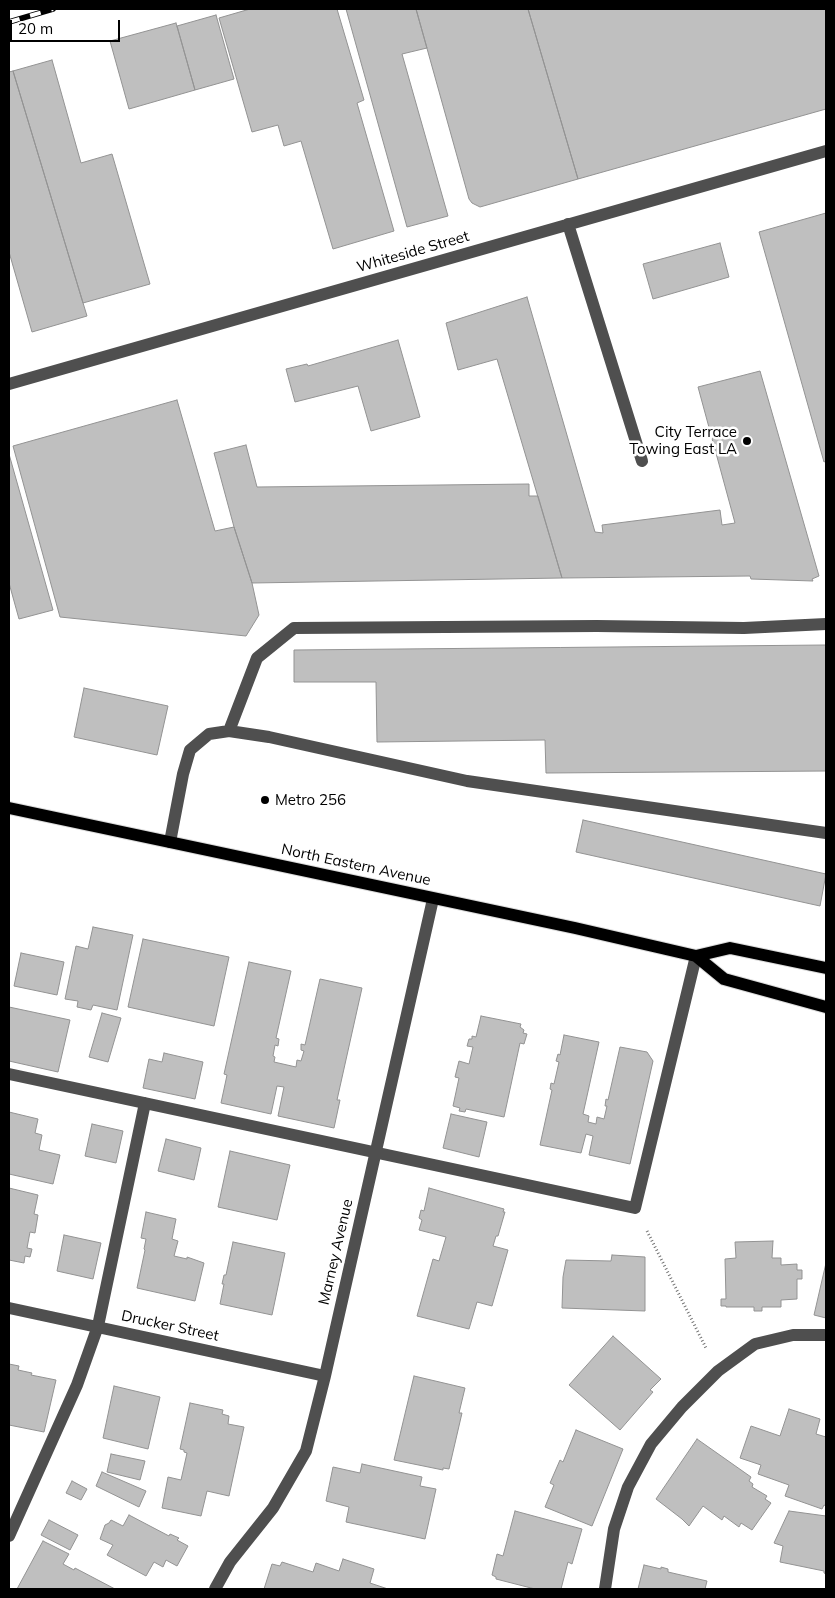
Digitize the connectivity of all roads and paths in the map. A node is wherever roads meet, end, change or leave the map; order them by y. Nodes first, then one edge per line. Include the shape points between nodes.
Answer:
1 (826, 150) edge
2 (568, 224) junction
3 (9, 384) edge
4 (642, 461) dead end
5 (826, 624) edge
6 (229, 731) junction
7 (9, 808) edge
8 (826, 833) edge
9 (170, 842) junction
10 (433, 899) junction
11 (696, 956) junction
12 (826, 968) edge
13 (826, 1007) edge
14 (9, 1074) edge
15 (145, 1103) junction
16 (376, 1154) junction
17 (635, 1208) junction
18 (9, 1308) edge
19 (98, 1326) junction
20 (826, 1335) edge
21 (718, 1370) junction
22 (325, 1376) junction
23 (9, 1536) edge
24 (215, 1589) edge
25 (605, 1589) edge

1 - 2 street, Whiteside Street
2 - 3 street, Whiteside Street
2 - 4 street
5 - 6 street via 744,628 294,628 258,658
6 - 8 street via 467,781
6 - 9 street via 209,734 190,750
7 - 9 main road, North Eastern Avenue
9 - 10 main road, North Eastern Avenue
10 - 11 main road, North Eastern Avenue
10 - 16 street, Marney Avenue
11 - 12 main road, North Eastern Avenue via 730,948
11 - 13 main road, North Eastern Avenue via 724,979
11 - 17 street
14 - 15 street
15 - 16 street
15 - 19 street
16 - 17 street
16 - 22 street, Marney Avenue
17 - 21 path
18 - 19 street, Drucker Street
19 - 22 street, Drucker Street
19 - 23 street via 77,1385
20 - 21 street via 793,1335 755,1344
21 - 25 street via 651,1444 628,1487 614,1528
22 - 24 street, Marney Avenue via 306,1450 273,1508 230,1562

